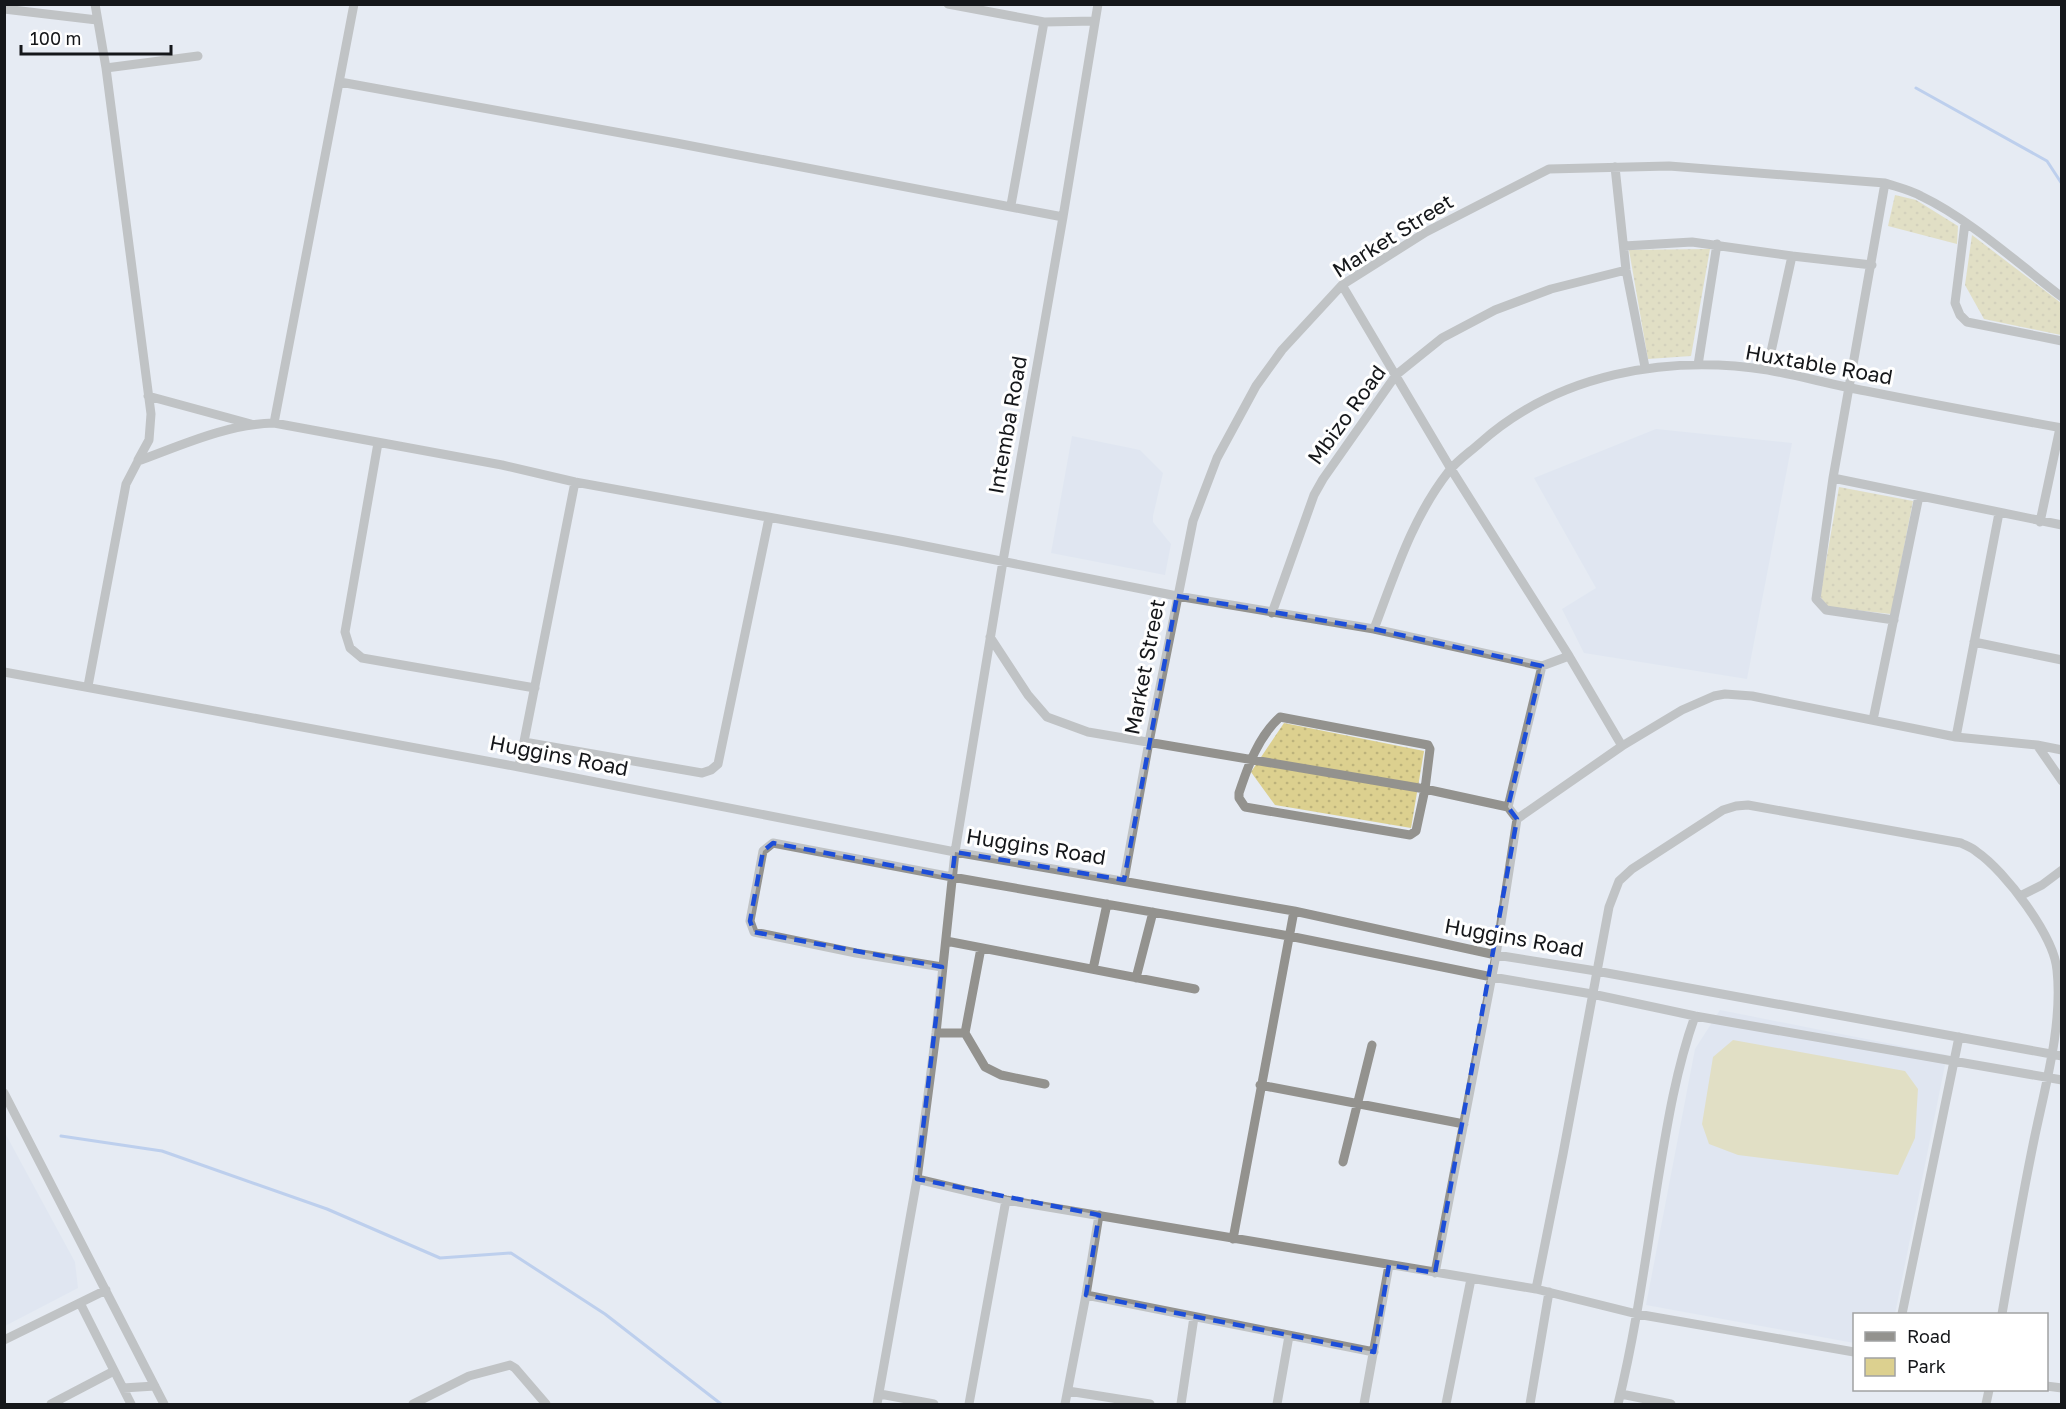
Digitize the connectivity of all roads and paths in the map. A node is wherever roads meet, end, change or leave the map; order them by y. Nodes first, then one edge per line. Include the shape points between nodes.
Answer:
1 (95, 4) edge
2 (354, 4) edge
3 (948, 4) edge
4 (1098, 4) edge
5 (4, 9) edge
6 (97, 20) junction
7 (1095, 21) junction
8 (1044, 22) junction
9 (198, 56) dead end
10 (106, 68) junction
11 (340, 82) junction
12 (1615, 166) junction
13 (1886, 183) junction
14 (1011, 205) junction
15 (1063, 217) junction
16 (1965, 223) junction
17 (1717, 244) junction
18 (1624, 246) junction
19 (1792, 256) junction
20 (1872, 265) junction
21 (1626, 270) junction
22 (1342, 285) junction
23 (2061, 297) edge
24 (2061, 340) edge
25 (1698, 365) junction
26 (1645, 367) junction
27 (1767, 370) junction
28 (1396, 375) junction
29 (1851, 388) junction
30 (148, 396) junction
31 (274, 423) junction
32 (251, 424) junction
33 (2061, 428) edge
34 (378, 443) junction
35 (138, 461) junction
36 (1450, 469) junction
37 (1833, 478) junction
38 (575, 482) junction
39 (1919, 496) junction
40 (1999, 513) junction
41 (769, 518) junction
42 (2040, 522) junction
43 (2061, 525) edge
44 (1002, 561) junction
45 (1177, 596) junction
46 (1272, 613) junction
47 (1894, 620) junction
48 (1374, 629) junction
49 (990, 637) junction
50 (1974, 642) junction
51 (1569, 656) junction
52 (2061, 658) edge
53 (1542, 666) junction
54 (4, 672) edge
55 (88, 686) junction
56 (535, 688) junction
57 (1873, 720) junction
58 (1956, 737) junction
59 (524, 742) junction
60 (1149, 742) junction
61 (2037, 745) junction
62 (1622, 746) junction
63 (2061, 750) edge
64 (1250, 760) junction
65 (519, 767) junction
66 (2061, 781) edge
67 (1425, 789) junction
68 (1508, 807) junction
69 (1518, 819) junction
70 (955, 852) junction
71 (2061, 870) edge
72 (951, 877) junction
73 (1124, 880) junction
74 (2020, 896) junction
75 (1107, 904) junction
76 (1294, 911) junction
77 (1153, 912) junction
78 (1289, 936) junction
79 (946, 941) junction
80 (981, 948) junction
81 (1496, 955) junction
82 (942, 967) junction
83 (1093, 969) junction
84 (1596, 971) junction
85 (1492, 977) junction
86 (1136, 978) junction
87 (1195, 989) dead end
88 (1592, 994) junction
89 (1695, 1016) junction
90 (936, 1033) junction
91 (965, 1033) junction
92 (1959, 1037) junction
93 (1372, 1045) dead end
94 (2057, 1055) edge
95 (1954, 1063) junction
96 (2048, 1078) junction
97 (2061, 1080) edge
98 (1045, 1084) dead end
99 (1260, 1085) junction
100 (4, 1093) edge
101 (1358, 1104) junction
102 (1464, 1124) junction
103 (1343, 1162) dead end
104 (917, 1179) junction
105 (1006, 1200) junction
106 (1100, 1215) junction
107 (1233, 1239) junction
108 (1389, 1265) junction
109 (1435, 1273) junction
110 (1471, 1279) junction
111 (1536, 1289) junction
112 (106, 1290) junction
113 (1549, 1292) junction
114 (1086, 1295) junction
115 (80, 1303) junction
116 (1902, 1313) edge
117 (2002, 1313) edge
118 (1637, 1314) junction
119 (1194, 1317) junction
120 (1289, 1336) junction
121 (4, 1340) edge
122 (1374, 1352) junction
123 (1853, 1352) edge
124 (114, 1371) junction
125 (155, 1386) junction
126 (123, 1388) junction
127 (1068, 1391) junction
128 (880, 1394) junction
129 (1621, 1394) junction
130 (51, 1404) edge
131 (131, 1404) edge
132 (164, 1404) edge
133 (413, 1404) edge
134 (546, 1404) edge
135 (877, 1404) edge
136 (934, 1404) edge
137 (969, 1404) edge
138 (1065, 1404) edge
139 (1150, 1404) edge
140 (1182, 1404) edge
141 (1277, 1404) edge
142 (1364, 1404) edge
143 (1446, 1404) edge
144 (1530, 1404) edge
145 (1618, 1404) edge
146 (1671, 1404) edge

1 - 6 street
2 - 11 street
3 - 8 street
4 - 7 street, Intemba Road
5 - 6 street
6 - 10 street
7 - 8 street
7 - 15 street, Intemba Road
8 - 14 street
9 - 10 street
10 - 30 street
11 - 14 street
11 - 31 street
12 - 13 street, Market Street via 1700,167
12 - 18 street
12 - 22 street, Market Street via 1549,169 1426,232
13 - 16 street, Market Street via 1919,195
13 - 20 street
14 - 15 street
15 - 44 street, Intemba Road
16 - 23 street, Market Street
16 - 24 street via 1955,303 1960,315 1967,322
17 - 18 street
17 - 19 street
17 - 25 street
18 - 21 street
19 - 20 street
19 - 27 street
20 - 29 street
21 - 26 street
21 - 28 street, Mbizo Road via 1551,289 1495,310 1442,338
22 - 28 street
22 - 45 street, Market Street via 1282,350 1237,419 1193,521
25 - 26 street, Huxtable Road
25 - 27 street, Huxtable Road
26 - 36 street, Huxtable Road via 1581,383 1526,408
27 - 29 street, Huxtable Road
28 - 36 street
28 - 46 street, Mbizo Road via 1314,495
29 - 33 street, Huxtable Road
29 - 37 street
30 - 32 street
30 - 35 street via 149,440
31 - 32 street
31 - 34 street
32 - 35 street
33 - 42 street
34 - 38 street
34 - 56 street via 345,632 350,648 362,658
35 - 55 street via 126,484
36 - 48 street, Huxtable Road via 1407,540
36 - 51 street
37 - 39 street
37 - 47 street via 1816,599 1826,610
38 - 41 street
38 - 56 street
39 - 40 street
39 - 47 street
40 - 42 street
40 - 50 street
41 - 44 street
41 - 59 street via 718,764 702,773
42 - 43 street
44 - 45 street
44 - 49 street, Intemba Road
45 - 46 street
45 - 60 street, Market Street
46 - 48 street
47 - 57 street
48 - 53 street
49 - 60 street via 1047,717 1088,732
49 - 70 street, Intemba Road
50 - 52 street
50 - 58 street
51 - 53 street
51 - 62 street
53 - 68 street
54 - 55 street, Huggins Road
55 - 65 street, Huggins Road
56 - 59 street
57 - 58 street
57 - 62 street via 1725,694 1682,710
58 - 61 street
59 - 65 street
60 - 64 street
60 - 73 street, Market Street
61 - 63 street
61 - 66 street
62 - 69 street
64 - 67 street
64 - 67 street via 1271,726 1280,717 1286,717 1428,745
64 - 67 street via 1239,793 1245,807 1399,834 1416,831
65 - 70 street, Huggins Road
67 - 68 street
68 - 69 street
69 - 81 street
70 - 72 street, Intemba Road
70 - 73 street, Huggins Road
71 - 74 street
72 - 75 street
72 - 79 street, Intemba Road
72 - 82 street via 770,844 763,851 750,921 754,932
73 - 76 street, Huggins Road
74 - 84 street via 1992,864 1961,843 1736,806 1723,810 1618,881
74 - 94 street via 2055,958
75 - 77 street
75 - 83 street
76 - 78 street
76 - 81 street, Huggins Road
77 - 78 street
77 - 86 street
78 - 85 street
78 - 99 street
79 - 80 street
79 - 82 street, Intemba Road
80 - 83 street
80 - 91 street
81 - 84 street, Huggins Road
81 - 85 street
82 - 90 street, Intemba Road
83 - 86 street
84 - 88 street
84 - 92 street, Huggins Road
85 - 88 street
85 - 102 street
86 - 87 street
88 - 89 street
88 - 111 street
89 - 95 street
89 - 118 street via 1670,1105
90 - 91 street
90 - 104 street, Intemba Road
91 - 98 street via 985,1067 1001,1075
92 - 94 street, Huggins Road
92 - 95 street
93 - 101 street
94 - 96 street
95 - 96 street
95 - 116 street
96 - 97 street
96 - 117 street
99 - 101 street
99 - 107 street
100 - 112 street
101 - 102 street
101 - 103 street
102 - 109 street
104 - 105 street
104 - 128 street, Intemba Road
105 - 106 street
105 - 137 street
106 - 107 street
106 - 114 street
107 - 108 street
108 - 109 street
108 - 122 street
109 - 110 street
110 - 111 street
110 - 143 street
111 - 113 street
112 - 115 street
112 - 125 street
113 - 118 street
113 - 144 street
114 - 119 street
114 - 127 street
115 - 121 street
115 - 124 street
118 - 123 street
118 - 129 street
119 - 120 street
119 - 140 street
120 - 122 street
120 - 141 street
122 - 142 street
124 - 126 street
124 - 130 street
125 - 126 street
125 - 132 street
126 - 131 street
127 - 138 street
127 - 139 street
128 - 135 street, Intemba Road
128 - 136 street
129 - 145 street
129 - 146 street
133 - 134 street via 469,1376 510,1365

